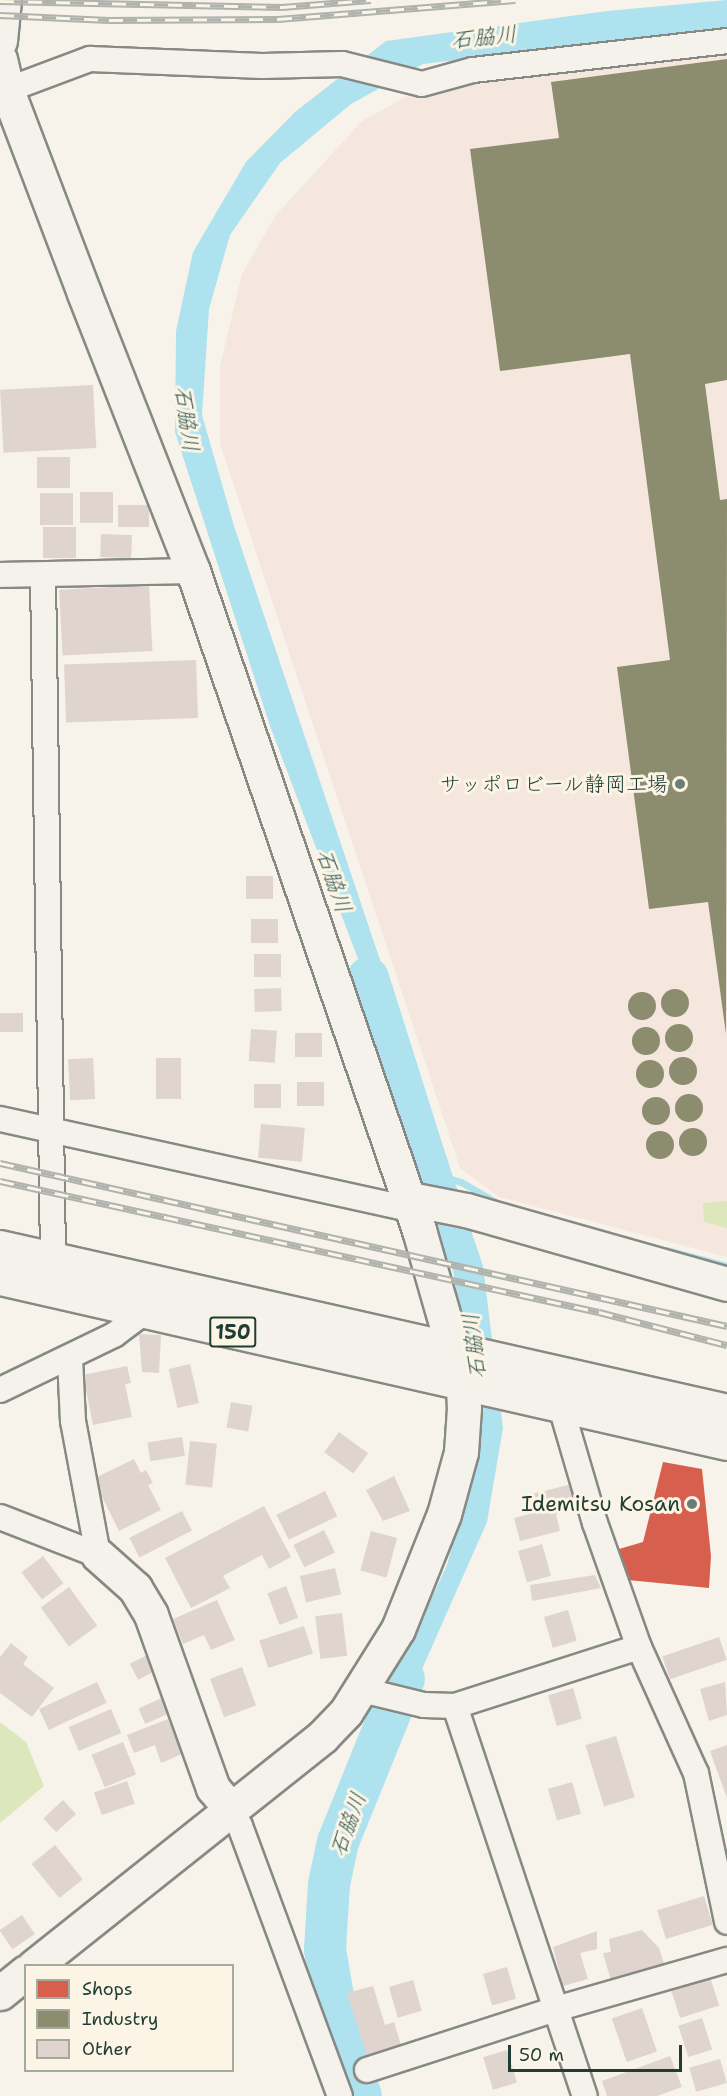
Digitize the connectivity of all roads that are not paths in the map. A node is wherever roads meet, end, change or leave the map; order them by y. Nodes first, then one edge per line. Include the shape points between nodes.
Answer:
1 (4, 0) edge
2 (0, 41) edge
3 (727, 41) edge
4 (4, 75) edge
5 (193, 571) junction
6 (0, 575) edge
7 (43, 575) junction
8 (0, 1119) edge
9 (52, 1131) junction
10 (408, 1204) junction
11 (0, 1247) edge
12 (53, 1259) junction
13 (0, 1278) edge
14 (727, 1284) edge
15 (144, 1312) junction
16 (457, 1348) junction
17 (70, 1358) junction
18 (465, 1384) junction
19 (0, 1390) edge
20 (561, 1407) junction
21 (727, 1411) edge
22 (727, 1443) edge
23 (0, 1517) edge
24 (98, 1555) junction
25 (639, 1647) junction
26 (363, 1689) junction
27 (455, 1706) junction
28 (229, 1808) junction
29 (727, 1922) edge
30 (727, 1960) edge
31 (35, 1964) edge
32 (24, 1974) edge
33 (0, 1993) edge
34 (556, 2009) junction
35 (368, 2070) dead end
36 (340, 2096) edge
37 (585, 2096) edge

1 - 2 main road
3 - 4 street via 473,70 422,84 342,64 262,66 90,59
4 - 5 main road
5 - 7 street
5 - 10 main road
6 - 7 street
7 - 9 street
8 - 9 street
9 - 10 street
9 - 12 street
10 - 14 main road via 466,1210
10 - 16 main road
11 - 12 main road, 150
12 - 16 main road, 150
13 - 15 main road, 150
15 - 17 street via 114,1335
15 - 18 main road, 150
16 - 18 main road
16 - 21 main road, 150
17 - 19 street
17 - 24 street via 73,1421
18 - 20 main road, 150
18 - 26 main road via 461,1452 444,1514 398,1629
20 - 22 main road, 150
20 - 25 street via 595,1523
23 - 24 street
24 - 28 main road via 135,1588 151,1615 213,1788
25 - 27 street
25 - 29 street via 696,1773
26 - 27 street via 424,1705
26 - 28 main road via 322,1737
27 - 34 street
28 - 31 main road
28 - 36 street via 240,1826
30 - 34 street
32 - 33 main road
34 - 35 street
34 - 37 street

